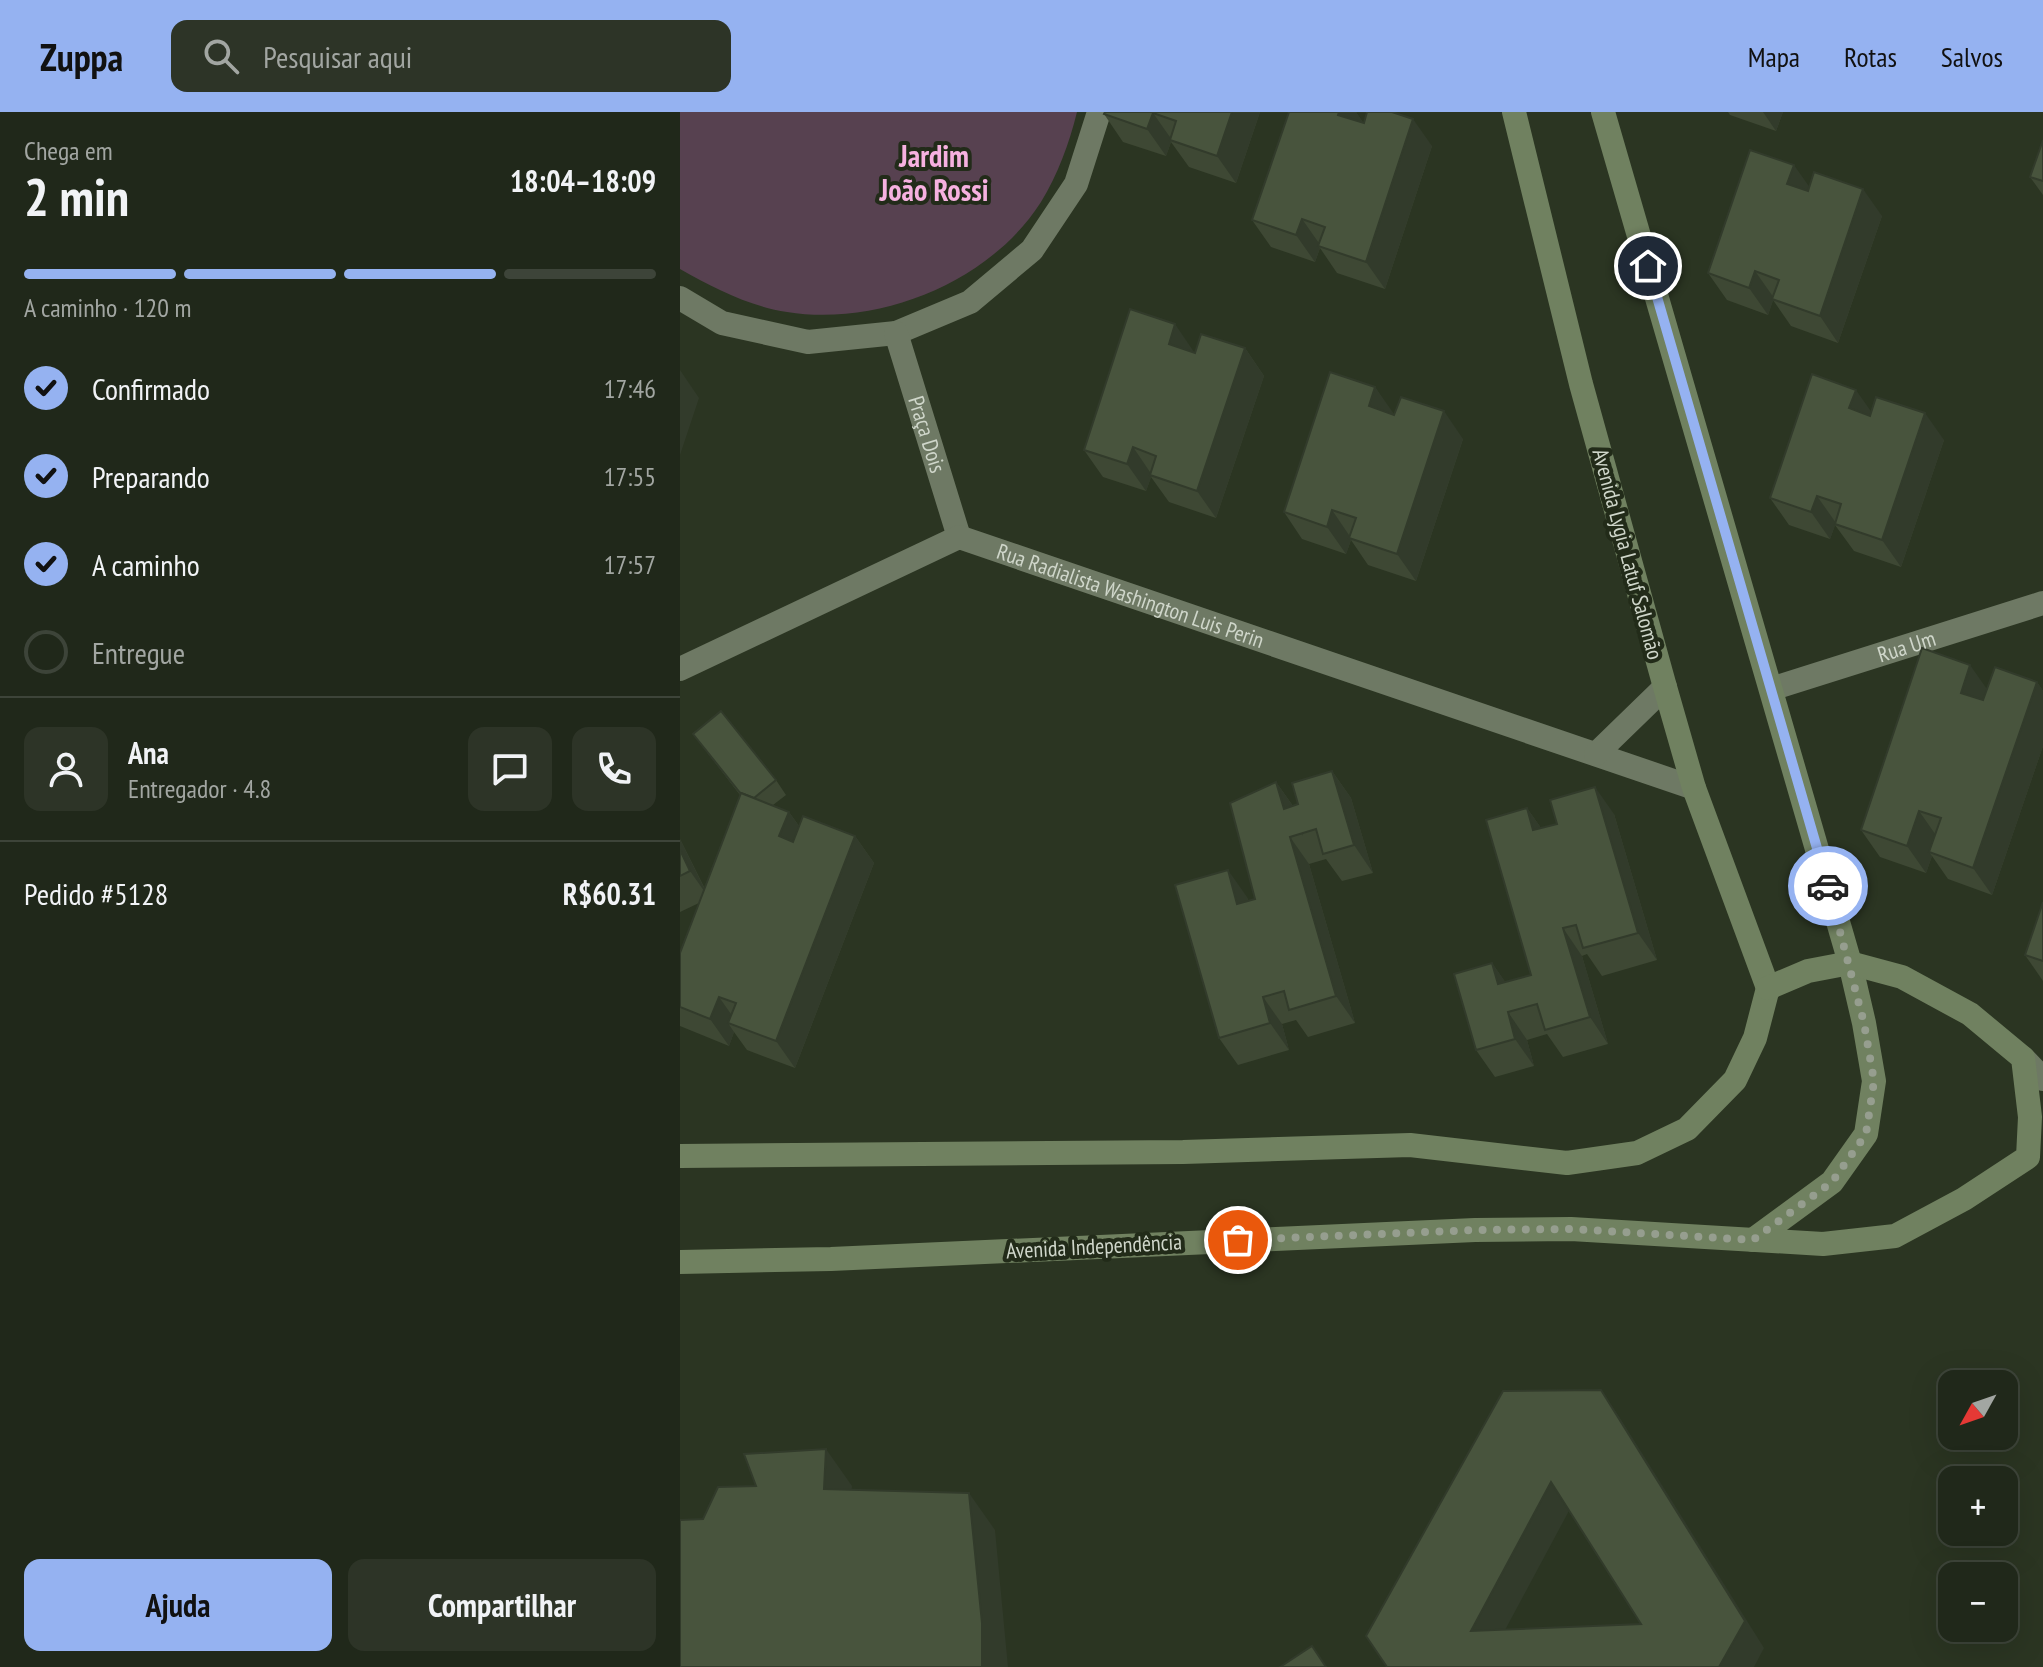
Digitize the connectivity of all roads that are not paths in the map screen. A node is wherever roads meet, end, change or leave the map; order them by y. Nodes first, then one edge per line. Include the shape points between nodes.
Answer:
1 (1099, 112) edge
2 (1514, 112) edge
3 (1603, 112) edge
4 (680, 298) edge
5 (896, 333) junction
6 (959, 537) junction
7 (2043, 603) edge
8 (680, 669) edge
9 (1665, 687) junction
10 (1771, 689) junction
11 (1596, 754) junction
12 (1694, 788) junction
13 (1850, 963) junction
14 (1768, 988) junction
15 (2023, 1058) junction
16 (2043, 1079) edge
17 (680, 1156) edge
18 (2035, 1158) edge
19 (1753, 1240) junction
20 (680, 1262) edge

1 - 5 street via 1076,184 1032,250 970,302
2 - 9 main road, Avenida Lygia Latuf Salomão via 1581,384
3 - 10 main road
4 - 5 street via 722,323 808,342
5 - 6 street, Praça Dois
6 - 8 street
6 - 11 street, Rua Radialista Washington Luis Perin
7 - 10 street, Rua Um
9 - 11 street
9 - 12 main road, Avenida Lygia Latuf Salomão
10 - 13 main road
11 - 12 street, Rua Radialista Washington Luis Perin
12 - 14 main road, Avenida Lygia Latuf Salomão
13 - 14 main road via 1808,971
13 - 15 main road via 1902,977 1956,1006
13 - 19 main road via 1874,1081 1866,1134 1832,1182
14 - 17 main road via 1755,1038 1735,1080 1687,1129 1637,1153 1567,1163 1410,1145
15 - 16 street
15 - 18 main road
18 - 19 main road, Avenida Independência via 1895,1236 1823,1244
19 - 20 main road, Avenida Independência via 1571,1229 1475,1230

